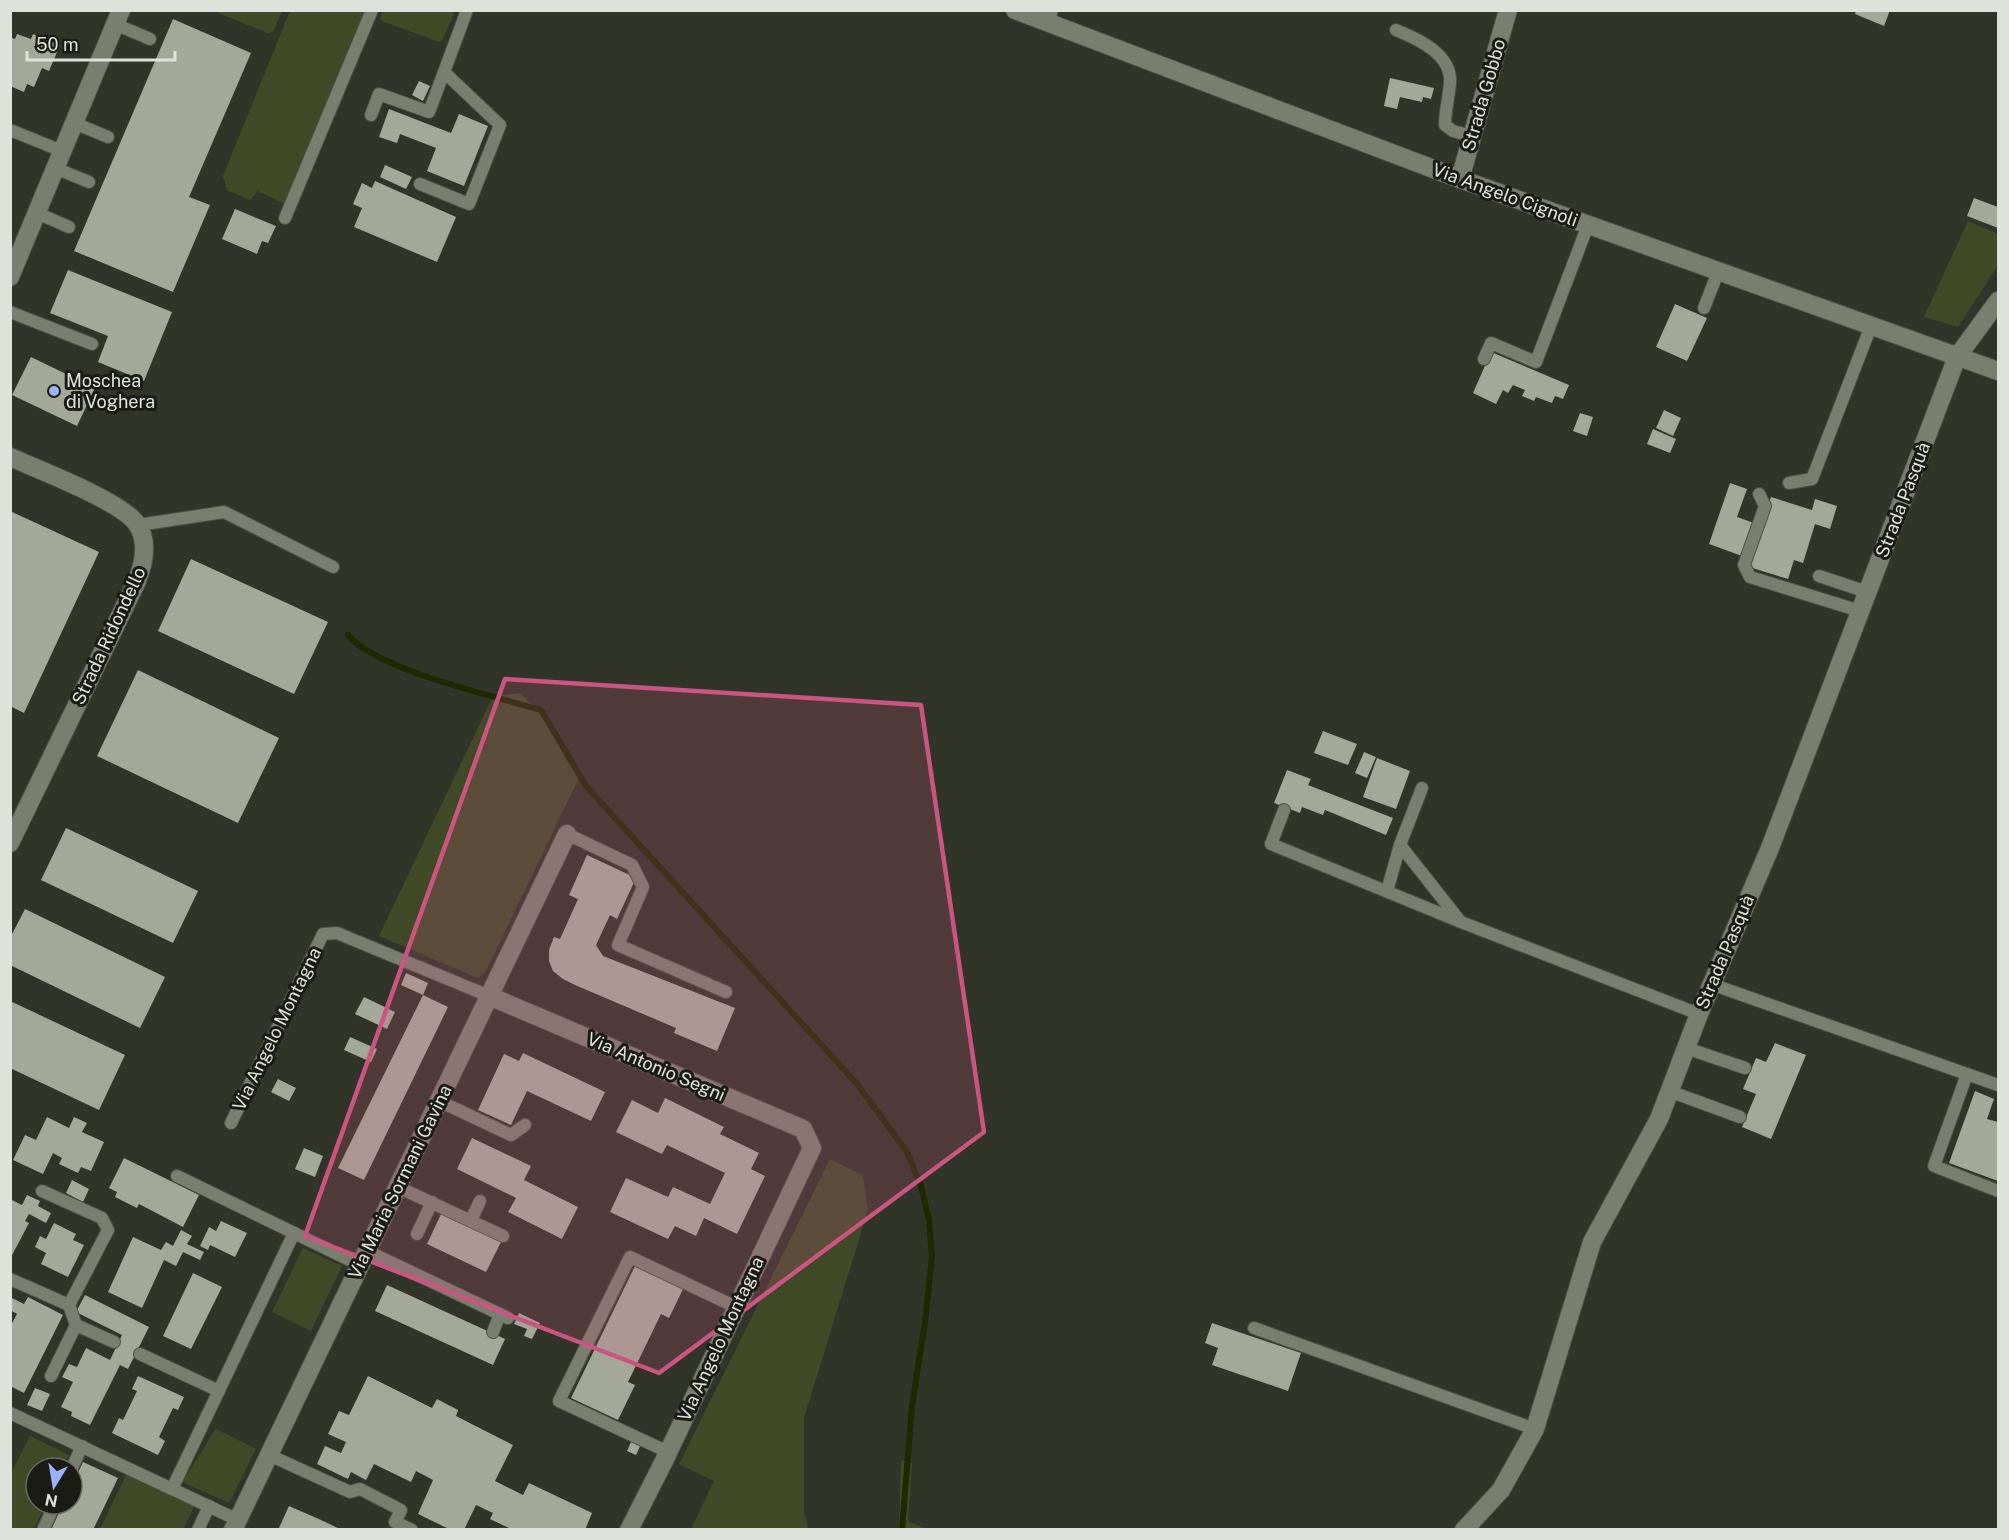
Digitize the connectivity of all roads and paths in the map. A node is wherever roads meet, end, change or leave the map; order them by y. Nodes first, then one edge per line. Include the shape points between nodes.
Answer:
1 (372, 10) edge
2 (467, 10) edge
3 (1015, 10) edge
4 (1508, 10) edge
5 (1050, 16) edge
6 (118, 17) edge
7 (1396, 30) dead end
8 (150, 39) dead end
9 (444, 72) junction
10 (371, 115) dead end
11 (74, 123) junction
12 (10, 130) edge
13 (1472, 136) junction
14 (108, 137) dead end
15 (62, 151) junction
16 (55, 168) junction
17 (1460, 179) junction
18 (89, 182) dead end
19 (420, 184) dead end
20 (37, 213) junction
21 (285, 218) dead end
22 (1588, 225) junction
23 (69, 227) dead end
24 (1718, 272) junction
25 (10, 277) edge
26 (1998, 301) edge
27 (1704, 308) dead end
28 (10, 312) edge
29 (1871, 326) junction
30 (92, 344) dead end
31 (1957, 357) junction
32 (1484, 359) dead end
33 (1998, 371) edge
34 (10, 457) edge
35 (1789, 483) dead end
36 (1759, 494) dead end
37 (138, 525) junction
38 (333, 567) dead end
39 (1819, 576) dead end
40 (1867, 592) junction
41 (1860, 611) junction
42 (1422, 788) dead end
43 (1284, 810) dead end
44 (567, 834) joint
45 (10, 843) edge
46 (1400, 844) junction
47 (1387, 891) junction
48 (1461, 922) junction
49 (1711, 984) junction
50 (726, 993) dead end
51 (489, 996) junction
52 (1699, 1014) junction
53 (1686, 1048) junction
54 (1744, 1068) dead end
55 (1967, 1074) junction
56 (1998, 1085) edge
57 (1669, 1091) junction
58 (439, 1101) junction
59 (1740, 1117) dead end
60 (231, 1123) dead end
61 (525, 1125) dead end
62 (812, 1148) joint
63 (177, 1176) dead end
64 (398, 1187) junction
65 (42, 1191) dead end
66 (1998, 1191) edge
67 (480, 1201) dead end
68 (432, 1203) junction
69 (471, 1221) junction
70 (294, 1233) junction
71 (417, 1234) dead end
72 (503, 1236) dead end
73 (363, 1258) junction
74 (10, 1279) edge
75 (69, 1305) junction
76 (736, 1307) junction
77 (76, 1325) junction
78 (1254, 1328) dead end
79 (493, 1332) dead end
80 (114, 1342) dead end
81 (140, 1354) dead end
82 (51, 1376) dead end
83 (219, 1391) junction
84 (10, 1413) edge
85 (1535, 1429) junction
86 (82, 1446) junction
87 (668, 1452) junction
88 (269, 1455) junction
89 (77, 1456) edge
90 (172, 1489) junction
91 (209, 1506) junction
92 (49, 1516) edge
93 (236, 1525) edge
94 (43, 1530) edge
95 (198, 1530) edge
96 (412, 1530) edge
97 (629, 1530) edge
98 (1464, 1530) edge

1 - 21 lane
2 - 9 lane
3 - 5 street, Via Angelo Cignoli
4 - 13 street, Strada Gobbo
5 - 17 street, Via Angelo Cignoli
6 - 8 lane
6 - 11 street
7 - 13 lane via 1418,39 1442,60 1450,82 1445,125
9 - 10 lane via 429,112 379,94
9 - 19 lane via 500,125 470,204
11 - 14 lane
11 - 15 street
12 - 15 lane
13 - 17 street, Strada Gobbo
15 - 16 street
16 - 18 lane
16 - 20 street
17 - 22 street, Via Angelo Cignoli
20 - 23 lane
20 - 25 street
22 - 24 street, Via Angelo Cignoli
22 - 32 lane via 1536,362 1491,343
24 - 27 lane
24 - 29 street, Via Angelo Cignoli
26 - 31 street, Strada Pasquà
28 - 30 lane
29 - 31 street, Via Angelo Cignoli
29 - 35 lane via 1812,479
31 - 33 street, Via Angelo Cignoli
31 - 40 street, Strada Pasquà
34 - 37 street via 117,506
36 - 41 lane via 1765,506 1744,565 1750,577
37 - 38 lane via 224,512
37 - 45 street, Strada Ridondello via 145,549 137,581
39 - 40 lane
40 - 41 street, Strada Pasquà
41 - 49 street, Strada Pasquà via 1770,848
42 - 46 lane
43 - 47 lane via 1270,844
44 - 50 lane via 632,865 643,887 618,945
44 - 51 street, Via Maria Sormani Gavina
46 - 47 lane
46 - 48 lane
47 - 48 lane
48 - 52 lane
49 - 52 street, Strada Pasquà
49 - 55 lane
51 - 58 street, Via Maria Sormani Gavina
51 - 60 lane, Via Angelo Montagna via 337,933 323,934
51 - 62 street, Via Antonio Segni via 803,1130
52 - 53 street, Strada Pasquà
53 - 54 lane
53 - 57 street, Strada Pasquà
55 - 56 lane
55 - 66 lane via 1934,1166
57 - 59 lane
57 - 85 street, Strada Pasquà via 1659,1119 1592,1242
58 - 61 lane via 511,1135
58 - 64 street, Via Maria Sormani Gavina
62 - 76 street, Via Angelo Montagna
63 - 70 lane
64 - 68 lane
64 - 73 street, Via Maria Sormani Gavina
65 - 75 lane via 102,1218 108,1230
67 - 69 lane
68 - 69 lane
68 - 71 lane
69 - 72 lane
70 - 73 lane
70 - 83 lane
73 - 79 lane via 504,1316
73 - 88 street, Via Maria Sormani Gavina
74 - 75 lane
75 - 77 lane
76 - 87 street, Via Angelo Montagna
76 - 87 lane via 630,1257 560,1401
77 - 80 lane
77 - 82 lane
78 - 85 lane
81 - 83 lane
83 - 90 lane
84 - 86 lane
85 - 98 street, Strada Pasquà via 1501,1490
86 - 89 lane
86 - 90 lane
87 - 97 street, Via Angelo Montagna
88 - 93 street, Via Maria Sormani Gavina
88 - 96 lane via 351,1492 360,1489 401,1510 395,1522
90 - 91 lane
91 - 93 lane
91 - 95 lane
92 - 94 lane

